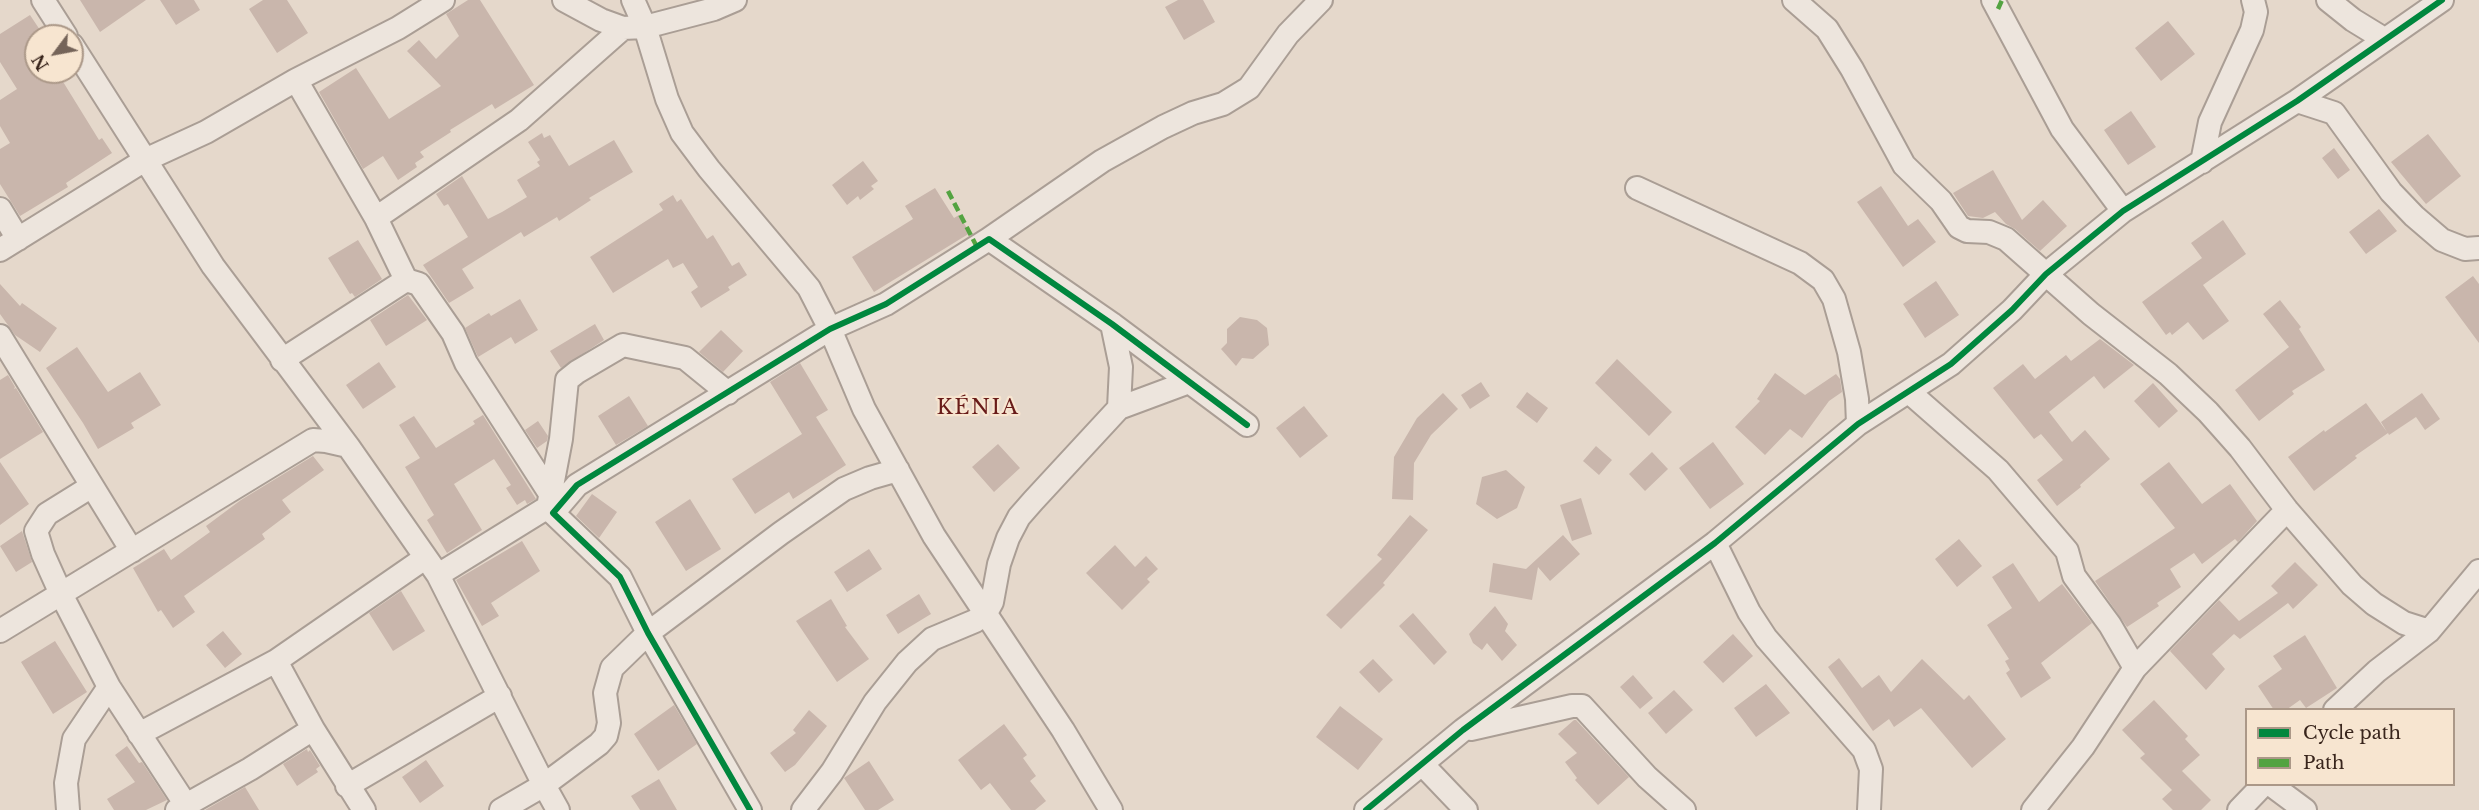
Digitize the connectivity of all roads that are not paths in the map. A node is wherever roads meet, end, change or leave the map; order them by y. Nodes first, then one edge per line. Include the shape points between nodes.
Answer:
1 (43, 0) edge
2 (443, 0) edge
3 (564, 0) edge
4 (633, 0) edge
5 (735, 0) edge
6 (1320, 0) edge
7 (1794, 0) edge
8 (1993, 0) edge
9 (2253, 0) edge
10 (2328, 0) edge
11 (2442, 0) edge
12 (58, 24) edge
13 (634, 27) junction
14 (2384, 39) junction
15 (84, 64) edge
16 (2344, 69) junction
17 (296, 80) junction
18 (2297, 101) junction
19 (2334, 113) junction
20 (145, 160) junction
21 (2202, 162) junction
22 (1637, 188) dead end
23 (0, 209) edge
24 (2123, 211) junction
25 (376, 218) junction
26 (989, 239) junction
27 (9, 244) edge
28 (2479, 248) edge
29 (2046, 274) junction
30 (406, 280) junction
31 (1112, 324) junction
32 (830, 328) junction
33 (0, 336) edge
34 (282, 360) junction
35 (1189, 382) junction
36 (1909, 392) junction
37 (728, 393) junction
38 (1119, 408) junction
39 (1858, 424) junction
40 (1247, 425) dead end
41 (348, 446) junction
42 (898, 470) junction
43 (92, 486) junction
44 (549, 492) junction
45 (2287, 510) junction
46 (1715, 543) junction
47 (132, 551) junction
48 (431, 567) junction
49 (2479, 571) edge
50 (61, 594) junction
51 (986, 613) junction
52 (0, 631) edge
53 (2429, 631) junction
54 (648, 633) junction
55 (276, 661) junction
56 (2135, 668) junction
57 (109, 687) junction
58 (500, 696) junction
59 (2337, 708) edge
60 (313, 729) junction
61 (1463, 730) junction
62 (139, 734) junction
63 (1422, 764) junction
64 (544, 785) junction
65 (347, 786) junction
66 (2262, 786) edge
67 (2273, 786) edge
68 (182, 808) edge
69 (68, 810) edge
70 (364, 810) edge
71 (501, 810) edge
72 (558, 810) edge
73 (750, 810) edge
74 (803, 810) edge
75 (1111, 810) edge
76 (1366, 810) edge
77 (1466, 810) edge
78 (1684, 810) edge
79 (1869, 810) edge
80 (2034, 810) edge
81 (2239, 810) edge
82 (2305, 810) edge

1 - 12 street
2 - 17 street via 398,28
3 - 13 street via 601,20
4 - 13 street
5 - 13 street via 714,9
6 - 26 street via 1288,34 1249,88 1102,160
7 - 29 street via 1827,29 1904,165 1941,201 1959,227 2006,239
8 - 24 street via 2062,129
9 - 21 street via 2256,12 2252,30 2210,122
10 - 14 street
11 - 14 street
13 - 25 street via 519,120
13 - 32 street via 682,133 809,288
14 - 16 street
15 - 20 street
16 - 18 street
16 - 19 street
17 - 20 street via 206,132
17 - 25 street
18 - 19 street
18 - 21 street
19 - 28 street via 2391,192 2414,216 2442,240 2465,249
20 - 27 street
20 - 34 street via 213,266
21 - 24 street
22 - 39 street via 1800,262 1822,280 1834,298 1849,352
23 - 27 street
24 - 29 street
25 - 30 street
26 - 31 street
26 - 32 street via 886,304
29 - 36 street via 1951,364
29 - 45 street via 2208,412
30 - 34 street
30 - 44 street via 419,284 453,333 465,363
31 - 35 street
31 - 38 street via 1121,367
32 - 37 street
32 - 42 street via 864,409
33 - 43 street
34 - 41 street
35 - 38 street
35 - 40 street
36 - 39 street
36 - 56 street via 1998,470 2067,550 2074,576
37 - 44 street via 686,358 623,345 567,380 561,439
37 - 54 street via 577,485 553,513 620,576
38 - 51 street via 1019,517 999,564
39 - 46 street
41 - 47 street via 313,440
41 - 48 street
42 - 51 street via 934,536
42 - 54 street via 844,489
43 - 47 street
43 - 50 street via 47,514 36,531
44 - 48 street via 548,507
45 - 53 street via 2374,604 2404,623
45 - 56 street
46 - 61 street
46 - 79 street via 1766,638 1864,750 1870,769
47 - 50 street
48 - 55 street
48 - 58 street
49 - 53 street
50 - 52 street
50 - 57 street
51 - 74 street via 932,639 907,662 875,702 832,772
51 - 75 street
53 - 59 street
54 - 64 street via 612,668 605,693 609,723 606,736
54 - 73 street
55 - 60 street
55 - 62 street
56 - 80 street via 2083,747
57 - 62 street
57 - 69 street via 74,739 66,783
58 - 64 street
58 - 65 street
60 - 65 street
60 - 68 street
61 - 63 street
61 - 78 street via 1582,706 1647,777
62 - 68 street
63 - 76 street
63 - 77 street
64 - 71 street
64 - 72 street
65 - 70 street
66 - 81 street
67 - 82 street

